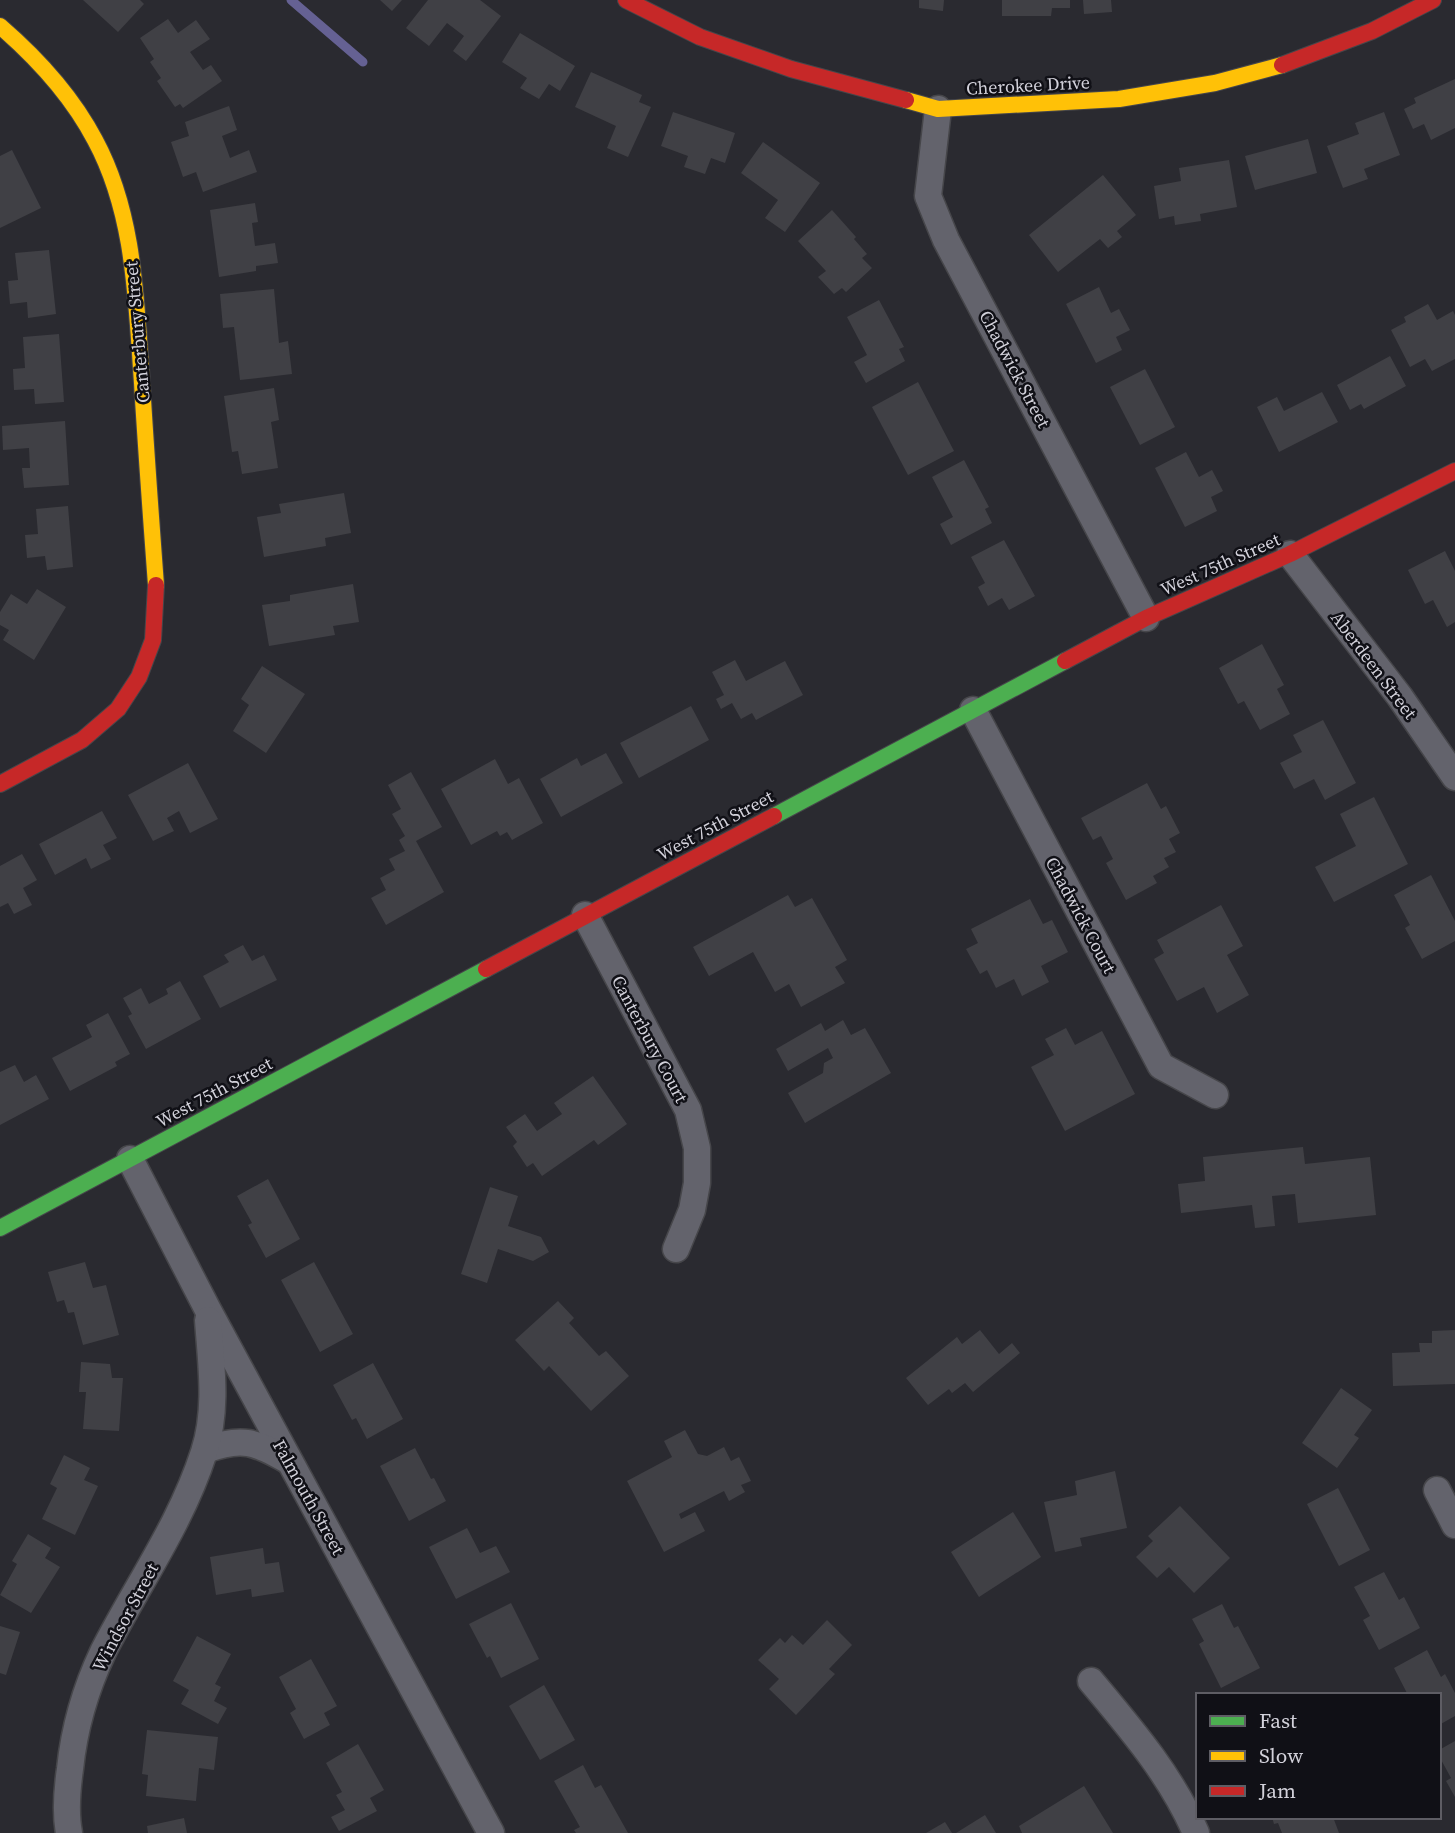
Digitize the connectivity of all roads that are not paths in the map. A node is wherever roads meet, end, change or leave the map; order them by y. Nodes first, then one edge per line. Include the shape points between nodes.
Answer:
1 (626, 0) edge
2 (1433, 0) edge
3 (0, 26) edge
4 (938, 109) junction
5 (1455, 471) edge
6 (1290, 554) junction
7 (1146, 618) junction
8 (972, 710) junction
9 (1455, 777) edge
10 (0, 784) edge
11 (586, 915) junction
12 (1215, 1095) dead end
13 (130, 1159) junction
14 (0, 1228) edge
15 (676, 1249) dead end
16 (208, 1310) junction
17 (205, 1450) junction
18 (289, 1461) junction
19 (1437, 1490) dead end
20 (1455, 1525) edge
21 (1091, 1681) dead end
22 (69, 1833) edge
23 (491, 1833) edge
24 (1196, 1833) edge

1 - 4 street, Cherokee Drive via 700,37 791,69
2 - 4 street, Cherokee Drive via 1372,31 1283,65 1215,83 1119,99
3 - 10 street, Canterbury Street via 66,95 95,139 120,203 134,272 156,586 153,640 139,677 118,709 82,740
4 - 7 street, Chadwick Street via 928,196 946,240
5 - 6 street, West 75th Street
6 - 7 street, West 75th Street
6 - 9 street, Aberdeen Street
7 - 8 street, West 75th Street
8 - 11 street, West 75th Street
8 - 12 street, Chadwick Court via 1161,1066
11 - 13 street, West 75th Street
11 - 15 street, Canterbury Court via 688,1110 697,1148 697,1183
13 - 14 street, West 75th Street
13 - 16 street, Falmouth Street
16 - 17 street, Windsor Street via 214,1392
16 - 18 street, Falmouth Street
17 - 18 street via 226,1442 248,1442
17 - 22 street, Windsor Street via 178,1519 103,1653 85,1698 71,1754
18 - 23 street, Falmouth Street
19 - 20 street
21 - 24 street via 1164,1771

